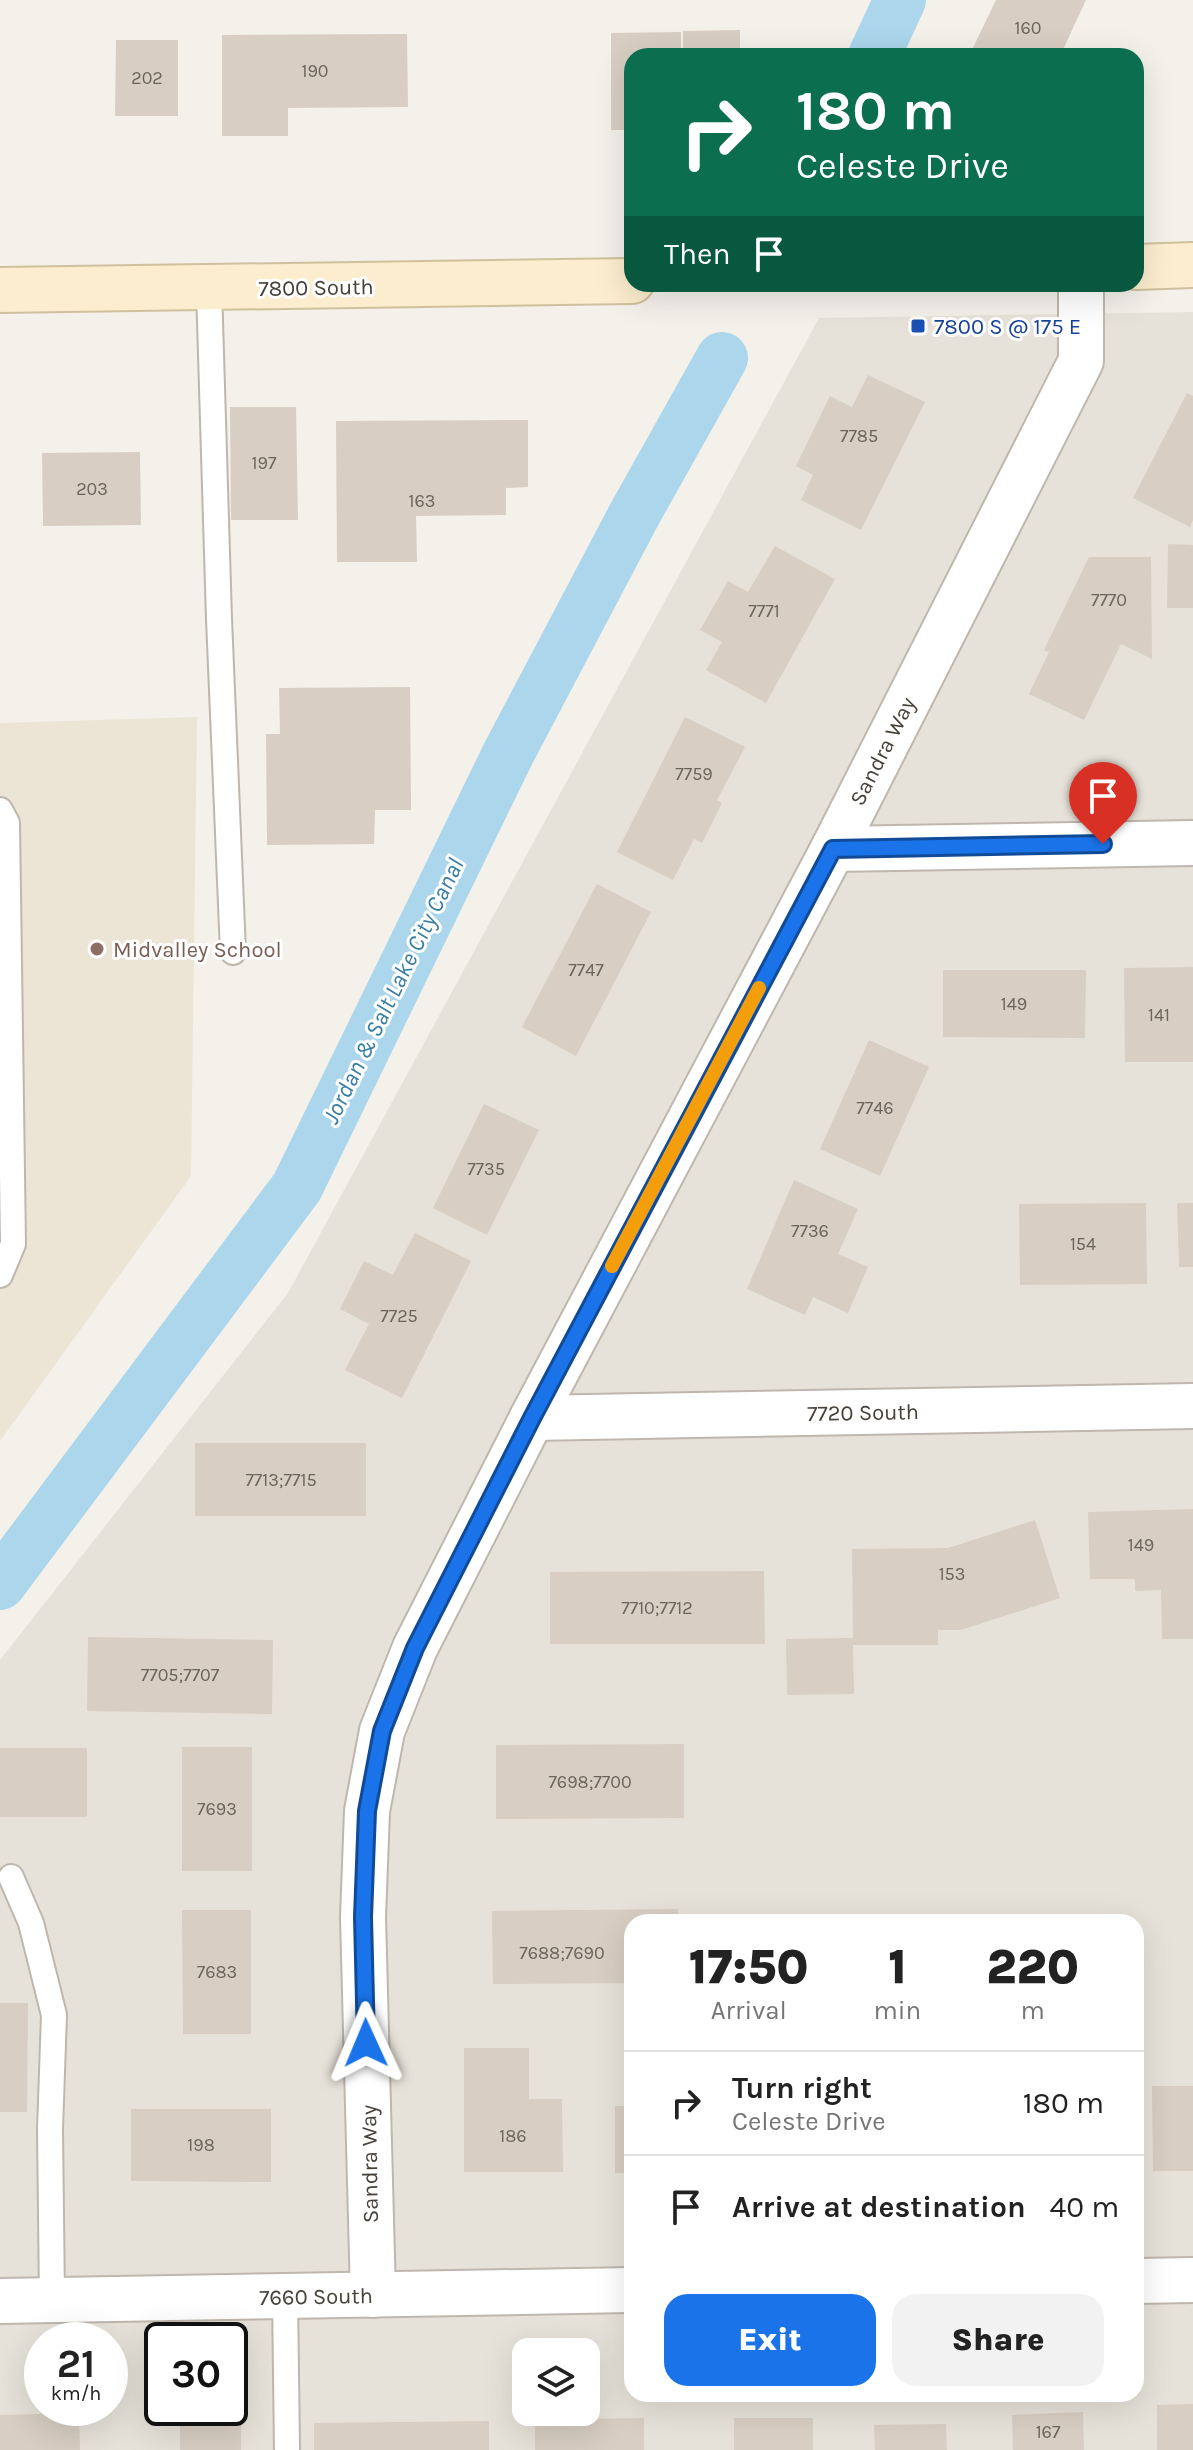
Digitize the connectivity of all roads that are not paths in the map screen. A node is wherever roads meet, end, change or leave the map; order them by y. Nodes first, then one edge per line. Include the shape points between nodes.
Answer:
1 (1193, 265) edge
2 (1144, 267) edge
3 (624, 281) edge
4 (209, 288) junction
5 (0, 290) edge
6 (1081, 292) edge
7 (0, 810) edge
8 (1193, 843) edge
9 (833, 849) junction
10 (233, 952) dead end
11 (0, 1275) edge
12 (1193, 1406) edge
13 (532, 1418) junction
14 (11, 1877) dead end
15 (1193, 2280) edge
16 (1144, 2281) edge
17 (624, 2290) edge
18 (373, 2295) junction
19 (285, 2296) junction
20 (52, 2300) junction
21 (0, 2301) edge
22 (287, 2450) edge

1 - 2 main road
3 - 4 main road, 7800 South
4 - 5 main road, 7800 South
4 - 10 lane
6 - 9 street, Sandra Way via 1081,361
7 - 11 lane via 7,823 13,1244
8 - 9 street
9 - 13 street, Sandra Way
12 - 13 street, 7720 South
13 - 18 street, Sandra Way via 415,1648 382,1731 367,1811 363,1917
14 - 20 lane via 31,1923 54,2015
15 - 16 street
17 - 18 street, 7660 South
18 - 19 street, 7660 South
19 - 20 street, 7660 South
19 - 22 lane
20 - 21 street, 7660 South

